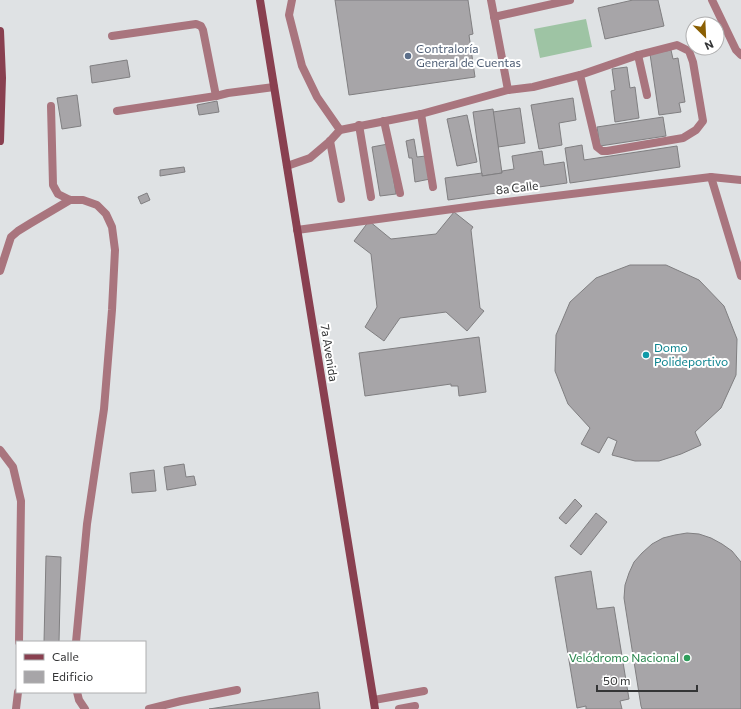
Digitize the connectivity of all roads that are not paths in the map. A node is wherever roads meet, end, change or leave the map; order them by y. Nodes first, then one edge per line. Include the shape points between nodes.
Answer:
1 (260, 0) edge
2 (292, 0) edge
3 (491, 0) edge
4 (570, 0) edge
5 (712, 0) edge
6 (494, 16) junction
7 (0, 31) edge
8 (112, 36) dead end
9 (638, 55) junction
10 (741, 55) edge
11 (580, 75) junction
12 (274, 87) junction
13 (508, 90) junction
14 (647, 95) dead end
15 (216, 96) junction
16 (51, 106) dead end
17 (117, 111) dead end
18 (421, 114) junction
19 (384, 121) junction
20 (359, 126) junction
21 (340, 130) junction
22 (0, 141) edge
23 (330, 141) junction
24 (287, 166) junction
25 (711, 177) junction
26 (741, 180) edge
27 (433, 187) dead end
28 (400, 192) dead end
29 (371, 197) dead end
30 (341, 199) dead end
31 (70, 200) junction
32 (297, 230) junction
33 (0, 271) edge
34 (741, 276) edge
35 (0, 450) edge
36 (19, 641) edge
37 (76, 641) edge
38 (237, 690) dead end
39 (424, 691) dead end
40 (18, 693) edge
41 (77, 693) edge
42 (375, 705) edge
43 (415, 706) dead end
44 (16, 709) edge
45 (85, 709) edge
46 (149, 709) edge
47 (399, 709) edge

1 - 12 main road, 7a Avenida
2 - 21 street via 289,15 302,66 317,97
3 - 6 street
4 - 6 street
5 - 10 street via 736,50
6 - 13 street
7 - 22 main road
8 - 15 street via 196,24 201,26
9 - 11 street
9 - 11 street via 677,45 689,51 703,121 696,130 683,138 602,150 597,147
9 - 14 street
11 - 13 street via 533,87
12 - 15 street
12 - 24 main road, 7a Avenida
13 - 18 street
15 - 17 street
16 - 31 street via 52,185 58,194
18 - 19 street
18 - 27 street
19 - 20 street
19 - 28 street
20 - 21 street
20 - 29 street
21 - 23 street
23 - 24 street via 310,158
23 - 30 street
24 - 32 main road, 7a Avenida
25 - 26 street, 8a Calle
25 - 32 street, 8a Calle via 482,204
25 - 34 street
31 - 33 street via 11,237
31 - 37 street via 84,200 106,214 112,227 115,250 104,409 87,524
32 - 42 main road, 7a Avenida
35 - 36 street via 13,467 21,501
38 - 46 street
39 - 42 street
40 - 44 street
41 - 45 street
43 - 47 street

